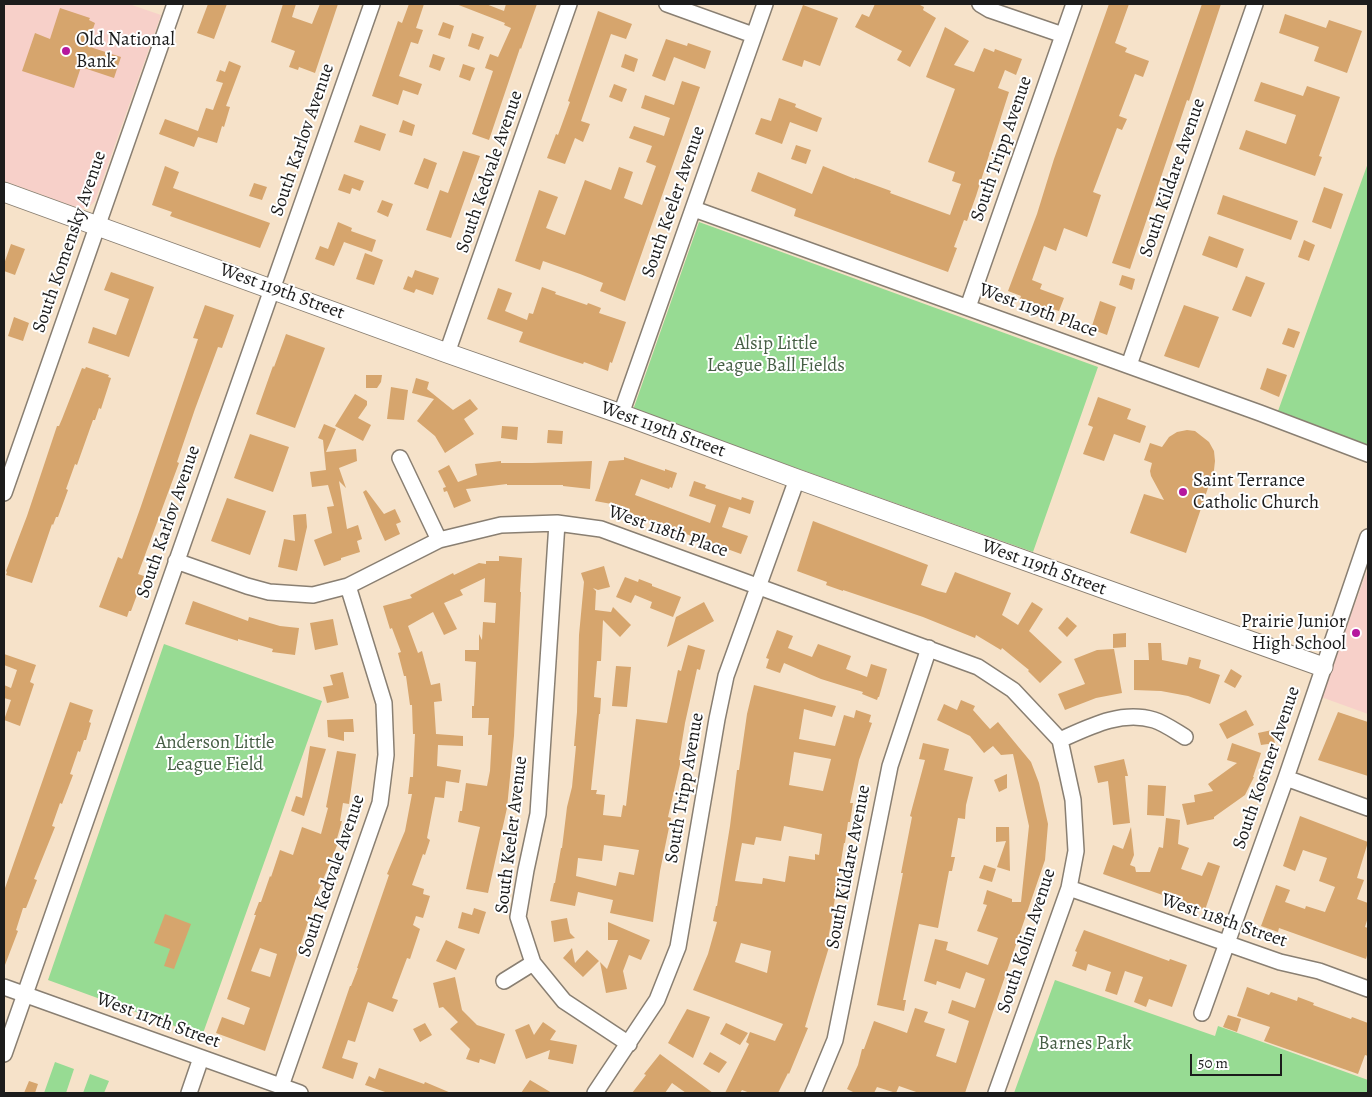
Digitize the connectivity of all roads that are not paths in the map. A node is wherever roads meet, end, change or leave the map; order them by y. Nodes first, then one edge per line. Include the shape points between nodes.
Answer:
1 (174, 4) edge
2 (372, 4) edge
3 (569, 4) edge
4 (667, 4) edge
5 (765, 4) edge
6 (980, 4) edge
7 (1074, 4) edge
8 (1255, 4) edge
9 (753, 35) junction
10 (1063, 35) junction
11 (4, 192) edge
12 (694, 208) junction
13 (97, 225) junction
14 (272, 289) junction
15 (968, 307) junction
16 (447, 352) junction
17 (1129, 365) junction
18 (621, 414) junction
19 (1368, 454) edge
20 (400, 458) dead end
21 (797, 479) junction
22 (4, 493) edge
23 (557, 523) junction
24 (1368, 537) edge
25 (439, 540) junction
26 (176, 561) junction
27 (348, 586) junction
28 (760, 586) junction
29 (929, 648) junction
30 (1323, 667) junction
31 (1185, 737) dead end
32 (1060, 740) junction
33 (1286, 778) junction
34 (1368, 808) edge
35 (1069, 888) junction
36 (1226, 944) junction
37 (533, 963) junction
38 (504, 981) dead end
39 (4, 986) edge
40 (1368, 989) edge
41 (25, 994) junction
42 (1202, 1013) dead end
43 (629, 1044) junction
44 (4, 1054) edge
45 (201, 1058) junction
46 (281, 1086) junction
47 (189, 1093) edge
48 (300, 1093) edge
49 (596, 1093) edge
50 (813, 1093) edge
51 (996, 1093) edge

1 - 13 street, South Komensky Avenue
2 - 14 street, South Karlov Avenue
3 - 16 street, South Kedvale Avenue
4 - 9 street
5 - 9 street, South Keeler Avenue
6 - 10 street
7 - 10 street, South Tripp Avenue
8 - 17 street, South Kildare Avenue
9 - 12 street, South Keeler Avenue
10 - 15 street, South Tripp Avenue
11 - 13 street, West 119th Street
12 - 15 street, West 119th Place
12 - 18 street, South Keeler Avenue
13 - 14 street, West 119th Street
13 - 22 street, South Komensky Avenue
14 - 16 street, West 119th Street
14 - 26 street, South Karlov Avenue
15 - 17 street, West 119th Place
16 - 18 street, West 119th Street
17 - 19 street, West 119th Place
18 - 21 street, West 119th Street
20 - 25 street
21 - 28 street, South Tripp Avenue
21 - 30 street, West 119th Street
23 - 25 street, West 118th Place via 501,525
23 - 28 street, West 118th Place via 601,529
23 - 37 street, South Keeler Avenue via 538,814 518,917
24 - 30 street, South Kostner Avenue
25 - 27 street, West 118th Place
26 - 27 street, West 118th Place via 268,592 313,595
26 - 41 street, South Karlov Avenue
27 - 46 street, South Kedvale Avenue via 384,704 386,755 380,803
28 - 29 street, West 118th Place
28 - 43 street, South Tripp Avenue via 726,676 678,946 658,1000
29 - 32 street, West 118th Place via 978,667 1014,690
29 - 50 street, South Kildare Avenue via 890,766 835,1040
30 - 33 street, South Kostner Avenue
31 - 32 street via 1154,720 1130,717 1100,722
32 - 35 street, South Kolin Avenue via 1074,800 1076,851
33 - 34 street
33 - 36 street, South Kostner Avenue
35 - 36 street, West 118th Street
35 - 51 street, South Kolin Avenue
36 - 40 street, West 118th Street
36 - 42 street, South Kostner Avenue
37 - 38 street
37 - 43 street, South Keeler Avenue via 564,1001
39 - 41 street, West 117th Street
41 - 44 street, South Karlov Avenue
41 - 45 street, West 117th Street
43 - 49 street, South Tripp Avenue
45 - 46 street, West 117th Street
45 - 47 street
46 - 48 street, West 117th Street

